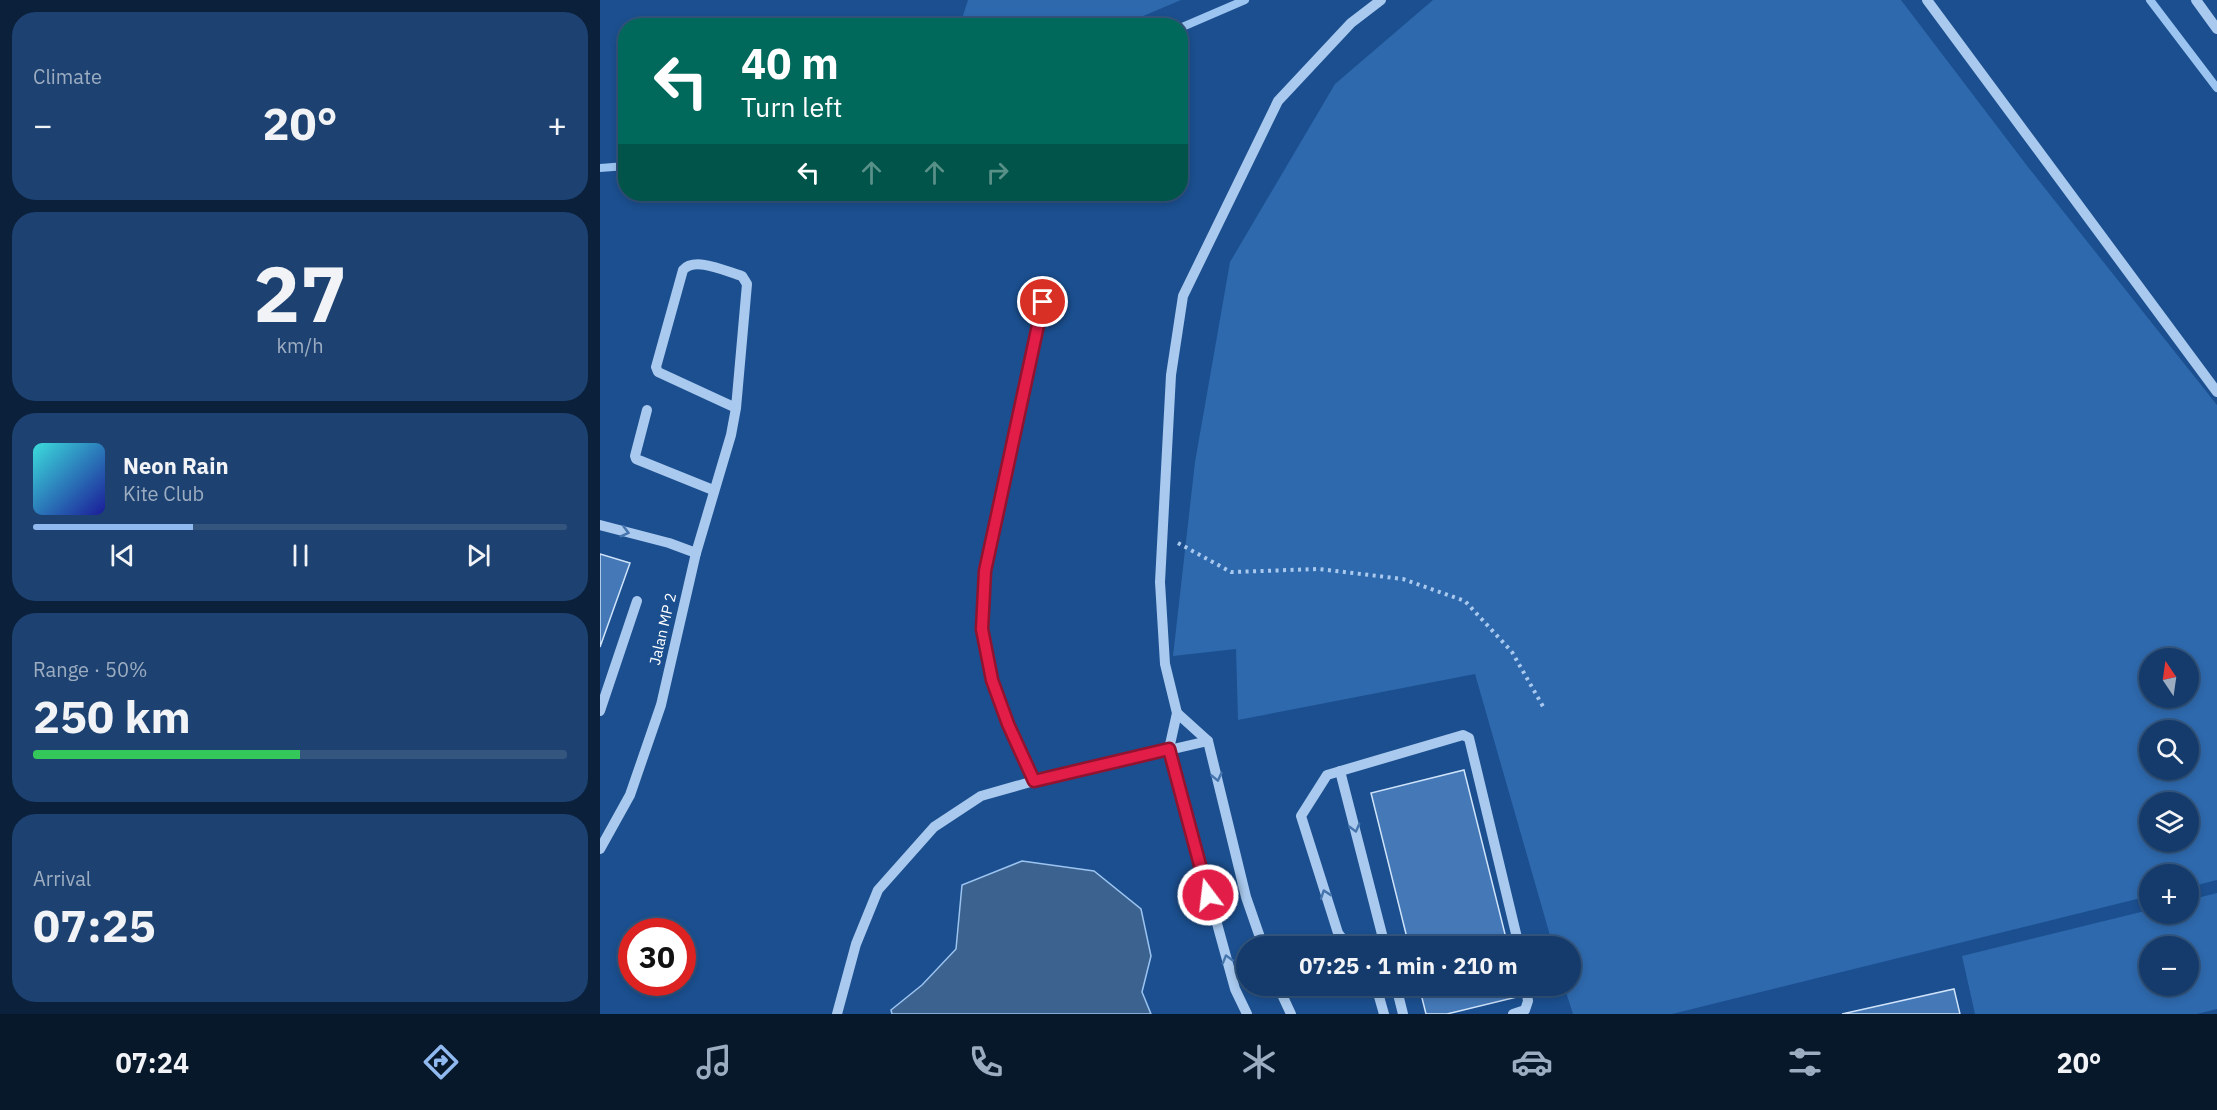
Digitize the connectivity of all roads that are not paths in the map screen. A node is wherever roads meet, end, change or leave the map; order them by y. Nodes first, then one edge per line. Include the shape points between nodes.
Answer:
1 (1381, 0) edge
2 (1927, 0) edge
3 (2196, 0) edge
4 (2217, 28) edge
5 (1043, 302) dead end
6 (2217, 392) edge
7 (736, 408) junction
8 (647, 410) dead end
9 (714, 490) junction
10 (600, 525) edge
11 (696, 553) junction
12 (637, 601) dead end
13 (600, 711) edge
14 (1177, 713) junction
15 (1208, 741) junction
16 (1169, 749) junction
17 (1340, 771) junction
18 (1034, 781) junction
19 (600, 849) edge
20 (1260, 936) edge
21 (1340, 936) edge
22 (1382, 936) edge
23 (1517, 936) edge
24 (1283, 996) edge
25 (1379, 996) edge
26 (1398, 996) edge
27 (1527, 996) edge
28 (837, 1014) edge
29 (1247, 1014) edge
30 (1291, 1014) edge
31 (1384, 1014) edge
32 (1403, 1014) edge
33 (1513, 1014) edge

1 - 14 street via 1351,23 1278,101 1183,296 1171,375 1160,582 1165,664
2 - 6 street
3 - 4 street
5 - 18 street via 985,571 982,629 992,680
7 - 7 street, Jalan MP 2 via 747,284 742,276 695,263 687,265 656,367 658,372
7 - 9 street, Jalan MP 2
8 - 9 street via 636,459
9 - 11 street, Jalan MP 2
10 -> 11 street
11 - 19 street, Jalan MP 2 via 662,705 630,795
12 - 13 street
14 - 15 street
14 - 16 street
15 - 16 street
15 -> 20 street via 1246,897
16 - 18 street
29 -> 16 street via 1235,989
21 -> 17 street via 1301,816 1327,775
17 -> 22 street
17 - 23 street via 1463,735 1469,738
18 - 28 street via 981,796 934,828 878,890 856,944
24 - 30 street
25 - 31 street
26 - 32 street
27 - 33 street via 1525,1010

